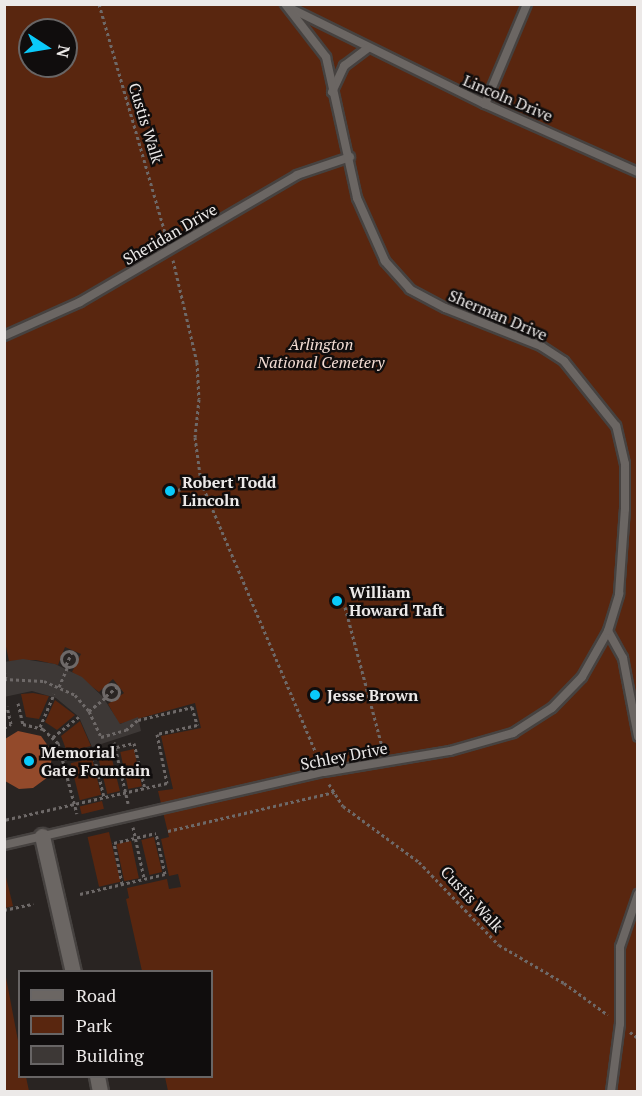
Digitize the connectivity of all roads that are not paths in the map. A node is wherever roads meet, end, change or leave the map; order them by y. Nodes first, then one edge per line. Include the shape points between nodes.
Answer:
1 (527, 4) edge
2 (286, 5) edge
3 (368, 48) junction
4 (332, 93) junction
5 (485, 104) junction
6 (350, 157) junction
7 (638, 172) edge
8 (4, 336) edge
9 (608, 631) junction
10 (638, 737) edge
11 (42, 836) junction
12 (4, 845) edge
13 (638, 894) edge
14 (73, 970) edge
15 (611, 1092) edge

1 - 5 lane
2 - 3 lane, Lincoln Drive
2 - 4 lane, Sherman Drive via 326,57
3 - 4 lane via 344,66
3 - 5 lane, Lincoln Drive
4 - 6 lane, Sherman Drive
5 - 7 lane, Lincoln Drive
6 - 8 lane, Sheridan Drive via 297,176 80,302
6 - 9 lane, Sherman Drive via 366,224 384,261 410,289 445,308 541,346 564,360 616,426 625,464 625,509 619,594
9 - 10 lane via 623,658
9 - 11 lane, Schley Drive via 582,677 552,708 513,733 450,751 324,772
11 - 12 lane, Schley Drive
11 - 14 street
13 - 15 lane via 620,947 620,1024

